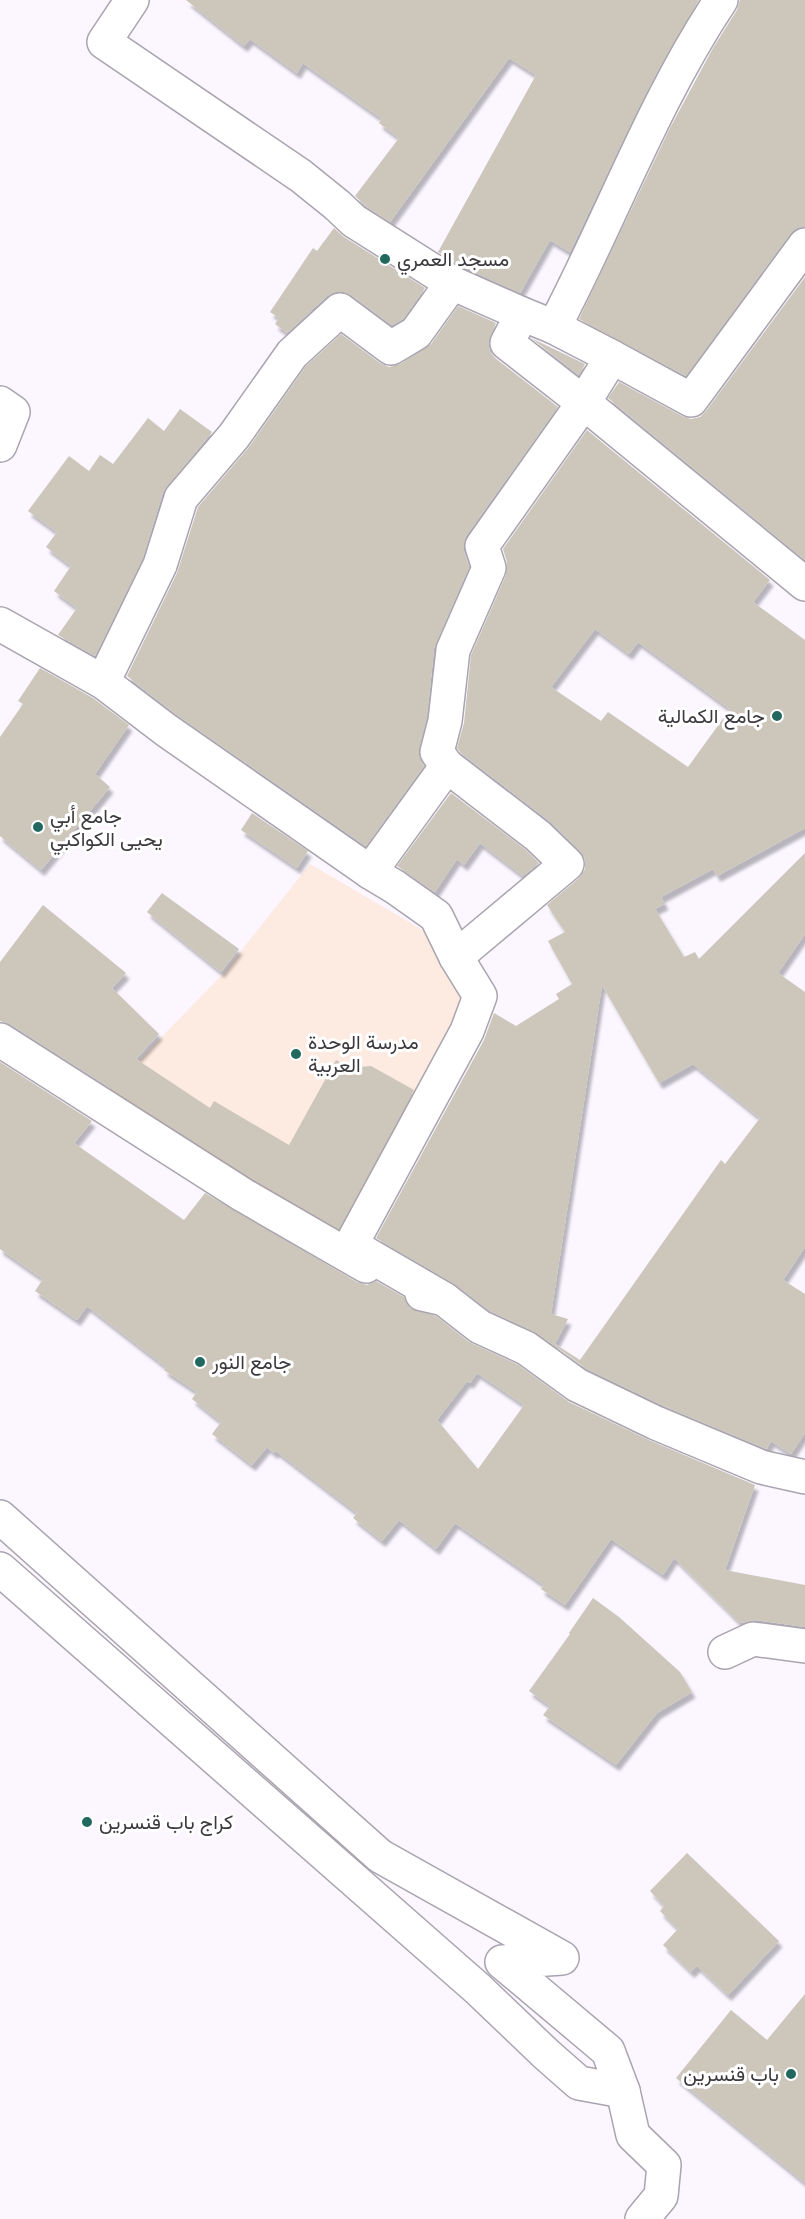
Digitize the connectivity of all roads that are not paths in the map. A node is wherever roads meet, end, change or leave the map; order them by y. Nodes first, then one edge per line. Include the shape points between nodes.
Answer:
1 (132, 0) edge
2 (721, 0) edge
3 (805, 245) edge
4 (452, 283) junction
5 (522, 314) junction
6 (554, 327) junction
7 (612, 357) junction
8 (584, 402) junction
9 (0, 404) edge
10 (0, 446) edge
11 (805, 584) edge
12 (0, 624) edge
13 (103, 682) junction
14 (447, 766) junction
15 (370, 872) junction
16 (456, 957) junction
17 (0, 1040) edge
18 (444, 1299) junction
19 (805, 1477) edge
20 (0, 1517) edge
21 (0, 1569) edge
22 (805, 1646) edge
23 (725, 1652) dead end
24 (623, 2091) junction
25 (642, 2219) edge

1 - 4 street via 104,42 301,176 354,221
2 - 6 street via 667,93
3 - 7 street via 691,400
4 - 5 street
4 - 13 street via 416,333 391,348 340,310 292,354 234,436 182,498 160,565
5 - 6 street
5 - 8 street via 507,343
6 - 7 street
7 - 8 street
8 - 11 street
8 - 14 street via 482,546 489,568 453,650 445,721 437,752
9 - 10 street via 13,412
12 - 13 street
13 - 15 street
14 - 15 street
14 - 16 street via 538,836 567,864
15 - 16 street via 436,916
16 - 18 street via 480,996 467,1030 351,1245
17 - 18 street via 274,1213 408,1291
18 - 19 street via 480,1327 526,1348 577,1384 646,1419 761,1467
20 - 24 street via 380,1856 562,1958 502,1962 608,2051
21 - 24 street via 478,1989 579,2084
22 - 23 street via 753,1639
24 - 25 street via 633,2135 664,2165 661,2196

